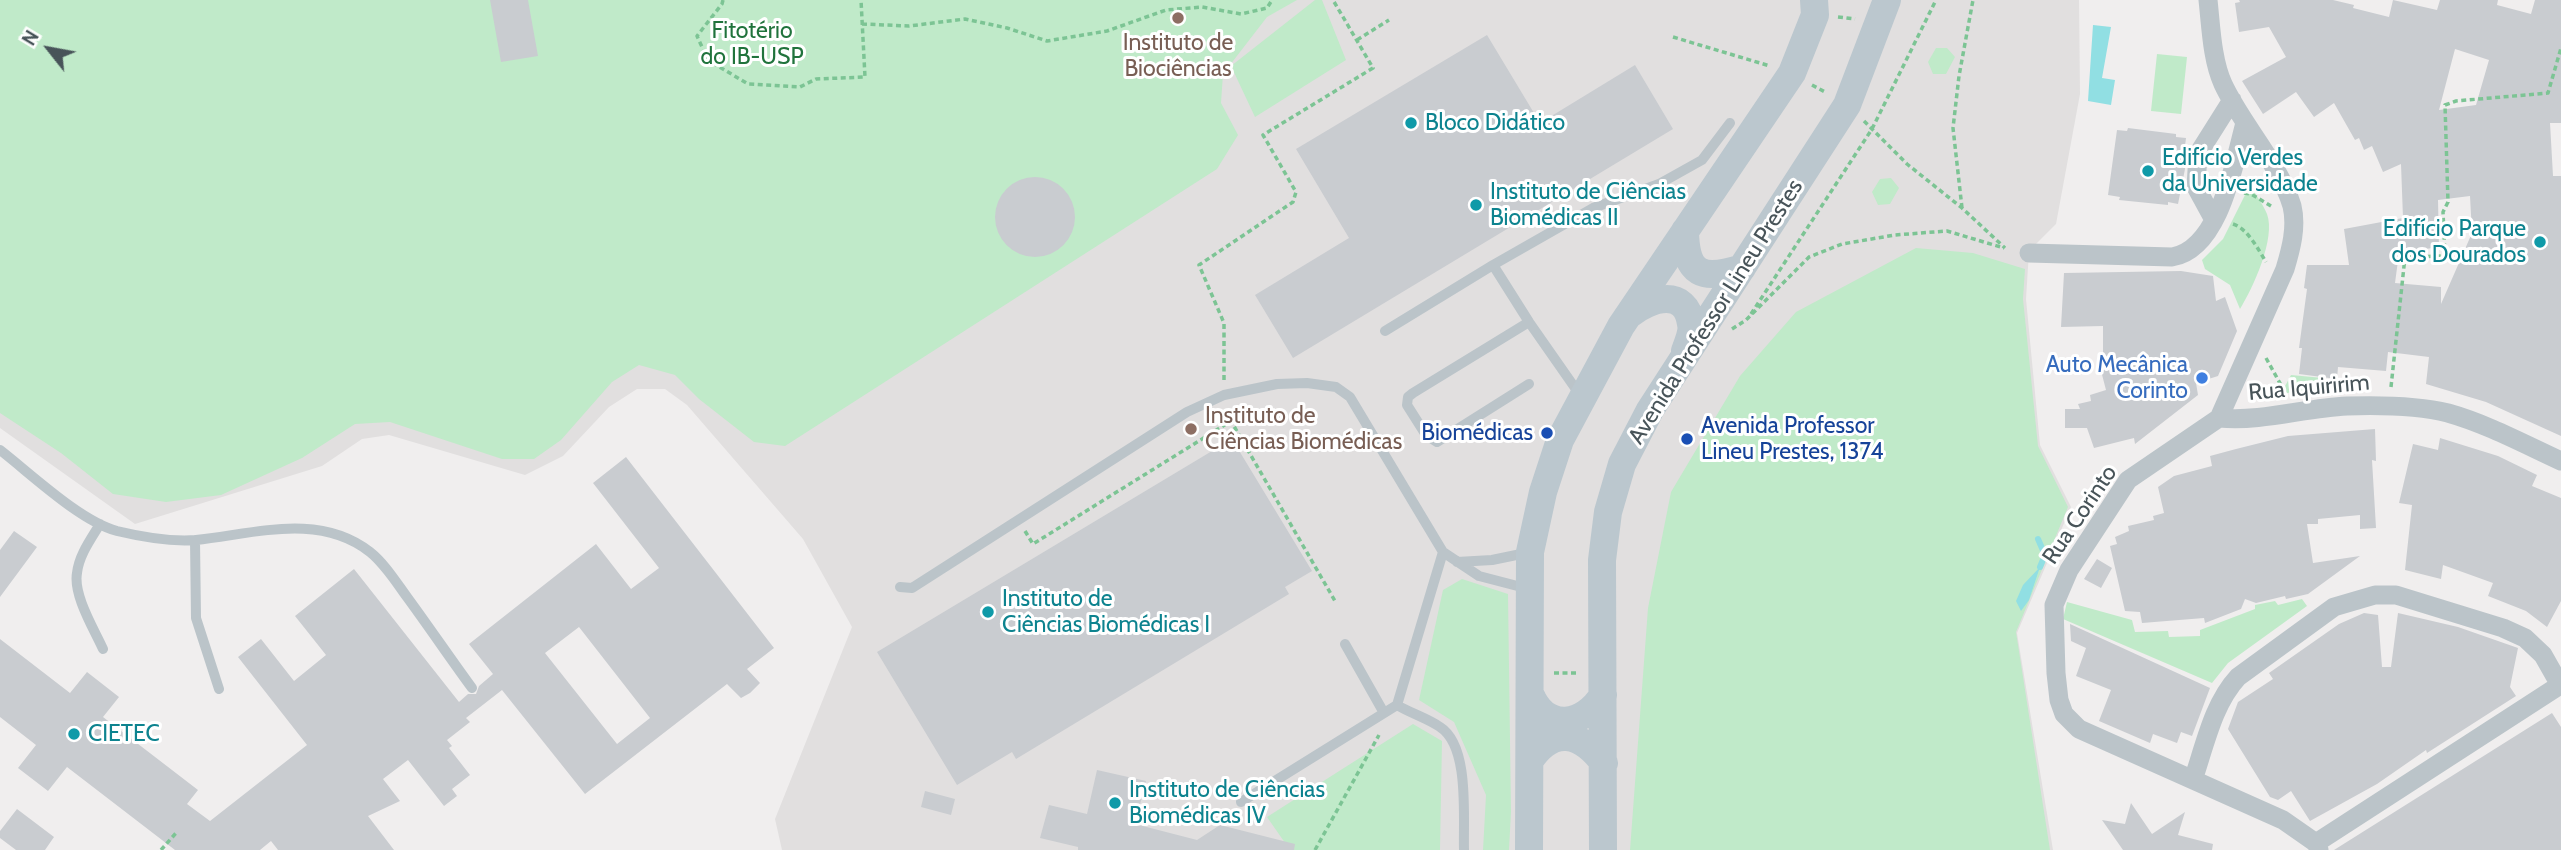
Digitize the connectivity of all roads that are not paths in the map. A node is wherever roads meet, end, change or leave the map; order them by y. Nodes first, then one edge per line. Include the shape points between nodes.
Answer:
1 (2208, 0) edge
2 (1814, 7) edge
3 (1884, 11) edge
4 (2232, 100) junction
5 (1730, 123) dead end
6 (2245, 123) junction
7 (2214, 220) junction
8 (1685, 230) junction
9 (2029, 253) road end
10 (1493, 265) junction
11 (1742, 268) junction
12 (1626, 317) junction
13 (1529, 322) junction
14 (1385, 331) dead end
15 (1682, 360) junction
16 (1529, 384) dead end
17 (1582, 397) junction
18 (2219, 418) junction
19 (0, 450) edge
20 (2561, 461) edge
21 (100, 524) junction
22 (195, 540) junction
23 (1443, 552) junction
24 (1530, 552) junction
25 (1457, 562) junction
26 (900, 587) dead end
27 (1529, 590) junction
28 (1345, 644) dead end
29 (103, 649) dead end
30 (1603, 684) junction
31 (1531, 685) junction
32 (2560, 685) edge
33 (472, 688) dead end
34 (219, 690) dead end
35 (1397, 705) junction
36 (1384, 713) junction
37 (1530, 760) junction
38 (1604, 763) junction
39 (2193, 780) junction
40 (1241, 802) dead end
41 (2317, 847) edge
42 (1603, 849) edge
43 (1464, 850) edge
44 (1529, 850) edge

1 - 4 street via 2222,82
2 - 8 main road via 1792,73
3 - 11 main road, Avenida Professor Lineu Prestes via 1847,105
4 - 6 street
4 - 7 street via 2198,154 2196,187
5 - 10 lane via 1702,160 1659,184 1593,208
6 - 7 street via 2228,190
6 - 18 street via 2292,206 2294,227 2279,283
7 - 9 street via 2194,246 2179,256
8 - 11 main road via 1689,260 1703,273 1721,275
8 - 12 main road
10 - 13 lane
10 - 14 lane
11 - 15 main road, Avenida Professor Lineu Prestes
12 - 15 main road via 1650,301 1664,298 1677,302 1692,325
12 - 17 main road
13 - 16 lane via 1413,393 1407,405 1426,435 1437,442
13 - 17 lane
15 - 30 main road, Avenida Professor Lineu Prestes via 1629,449 1608,512 1602,560
17 - 24 main road via 1560,440
18 - 20 street, Rua Iquiririm via 2244,420 2345,406 2445,412
18 - 39 street, Rua Corinto via 2128,480 2069,570 2054,605 2056,673 2064,714 2079,729
19 - 21 lane
21 - 22 lane via 145,537
21 - 29 lane via 76,574 82,604
22 - 33 lane via 287,528 349,539 371,553 393,577
22 - 34 lane via 195,618
23 - 25 lane
23 - 26 lane via 1350,397 1336,387 1277,384 1224,395 1187,412 912,588
23 - 35 lane
24 - 25 lane
24 - 27 main road
25 - 27 lane via 1479,576
27 - 31 main road
28 - 36 lane
30 - 31 main road via 1590,712 1562,721 1547,717 1535,706
30 - 38 main road, Avenida Professor Lineu Prestes
31 - 37 main road
32 - 39 street via 2543,655 2525,638 2503,628 2396,595 2356,599 2308,624 2238,677 2217,711
32 - 41 street
35 - 36 lane
35 - 43 lane via 1442,728 1452,739 1460,757
36 - 40 lane
37 - 38 main road via 1548,741 1562,737 1590,746
37 - 44 main road
38 - 42 main road, Avenida Professor Lineu Prestes
39 - 41 street, Rua Corinto via 2283,820

